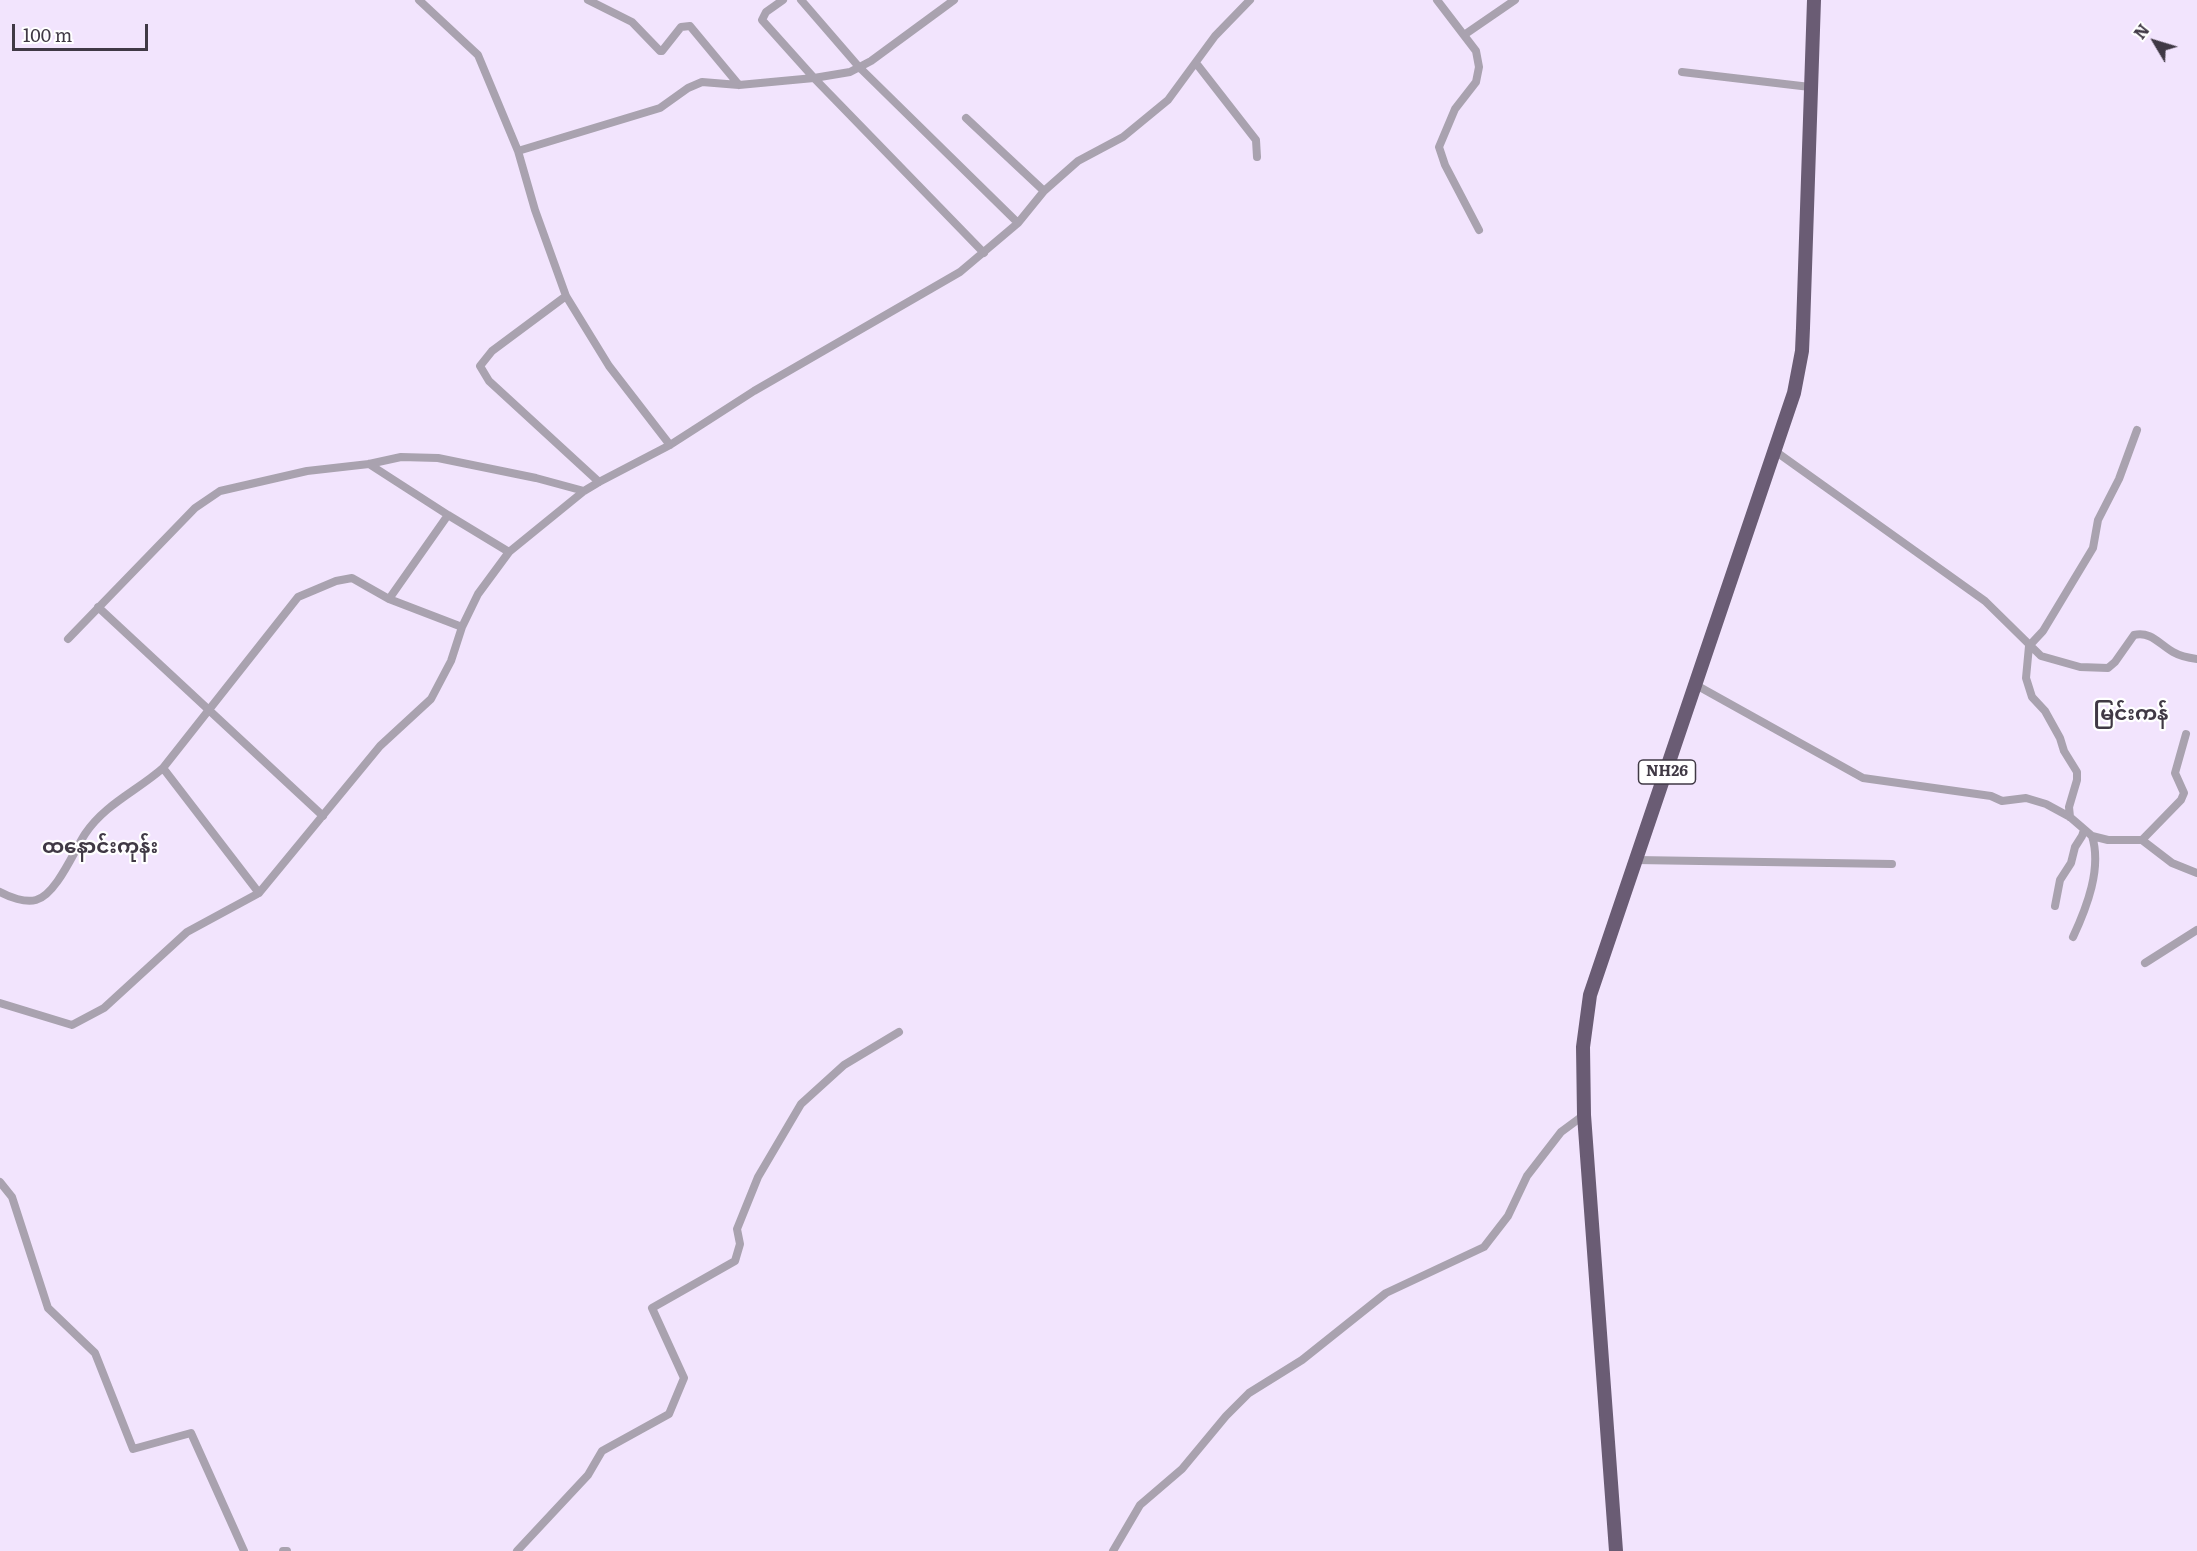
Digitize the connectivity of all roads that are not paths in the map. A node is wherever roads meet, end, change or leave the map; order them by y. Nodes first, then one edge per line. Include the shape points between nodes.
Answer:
1 (418, 0) edge
2 (588, 0) edge
3 (783, 0) edge
4 (954, 0) edge
5 (1250, 0) edge
6 (1437, 0) edge
7 (1515, 0) edge
8 (1814, 0) edge
9 (806, 2) edge
10 (1464, 35) junction
11 (1196, 63) junction
12 (860, 67) junction
13 (1682, 72) dead end
14 (814, 78) junction
15 (739, 85) junction
16 (1810, 87) junction
17 (966, 118) dead end
18 (518, 150) junction
19 (1257, 157) dead end
20 (1044, 191) junction
21 (1018, 223) junction
22 (1479, 230) dead end
23 (984, 253) junction
24 (566, 296) junction
25 (2137, 430) dead end
26 (670, 445) junction
27 (1775, 451) junction
28 (369, 464) junction
29 (599, 482) junction
30 (584, 491) junction
31 (448, 515) junction
32 (509, 552) junction
33 (389, 599) junction
34 (98, 608) junction
35 (462, 627) junction
36 (68, 639) dead end
37 (2029, 646) junction
38 (2197, 659) edge
39 (1696, 686) junction
40 (209, 710) junction
41 (2186, 734) dead end
42 (163, 768) junction
43 (323, 816) junction
44 (2070, 817) junction
45 (2084, 830) junction
46 (2092, 836) junction
47 (2142, 840) junction
48 (1636, 860) junction
49 (1892, 864) dead end
50 (2197, 873) edge
51 (0, 892) edge
52 (259, 893) junction
53 (2055, 906) dead end
54 (2197, 930) edge
55 (2073, 937) dead end
56 (2145, 963) dead end
57 (0, 1003) edge
58 (899, 1032) dead end
59 (1584, 1115) junction
60 (0, 1182) edge
61 (244, 1551) edge
62 (517, 1551) edge
63 (1113, 1551) edge
64 (1616, 1551) edge

1 - 18 street via 478,55
2 - 15 street via 632,22 660,51 681,27 690,26
3 - 14 street via 766,12 762,20
4 - 12 street
5 - 11 street via 1215,36
6 - 10 street
7 - 10 street
8 - 16 highway, NH26
9 - 12 street
10 - 22 street via 1476,51 1476,82 1455,109 1439,147 1444,165
11 - 19 street via 1256,140
11 - 20 street via 1168,100 1123,137 1078,161
12 - 14 street
12 - 21 street
13 - 16 street
14 - 15 street
14 - 23 street
15 - 18 street via 702,82 660,108
16 - 27 highway, NH26 via 1802,351 1794,393
17 - 20 street
18 - 24 street
20 - 21 street
21 - 23 street
23 - 26 street via 960,272 754,391
24 - 26 street via 609,366
24 - 29 street via 492,351 480,366 489,381
25 - 37 street via 2098,520 2093,548 2043,631
26 - 29 street
27 - 37 street via 1985,601
27 - 39 highway, NH26
28 - 30 street via 401,457 438,458
28 - 31 street
28 - 34 street via 307,471 220,491 195,508
29 - 30 street
30 - 32 street
31 - 32 street
31 - 33 street
32 - 35 street via 478,594
33 - 35 street
33 - 40 street via 351,578 298,597
34 - 36 street
34 - 40 street
35 - 43 street via 452,661 431,699 380,746
37 - 38 street via 2041,656 2070,665 2108,668 2134,635 2142,634 2154,637 2174,652
37 - 44 street via 2026,678 2032,697 2045,711 2077,772
39 - 44 street via 1863,778 1991,796 2002,801 2026,798
39 - 48 highway, NH26
40 - 42 street
40 - 43 street
41 - 47 street via 2175,773 2184,793
42 - 51 street via 112,803 86,832 52,888 37,900 24,901
42 - 52 street
43 - 52 street
44 - 45 street
45 - 46 street
45 - 53 street via 2060,880
46 - 47 street
46 - 55 street via 2096,847 2095,872
47 - 50 street via 2172,862
48 - 49 street
48 - 59 highway, NH26 via 1590,995 1583,1047
52 - 57 street via 187,932 104,1008 72,1024
54 - 56 street
58 - 62 street via 844,1065 801,1104 758,1177 737,1229 740,1244 735,1261 652,1308 684,1378 669,1414 602,1451 588,1475
59 - 63 street via 1561,1132 1527,1176 1508,1216 1484,1247 1386,1293 1302,1360 1249,1393 1182,1469 1140,1505
59 - 64 highway, NH26
60 - 61 street via 12,1197 48,1308 95,1353 133,1449 191,1433

